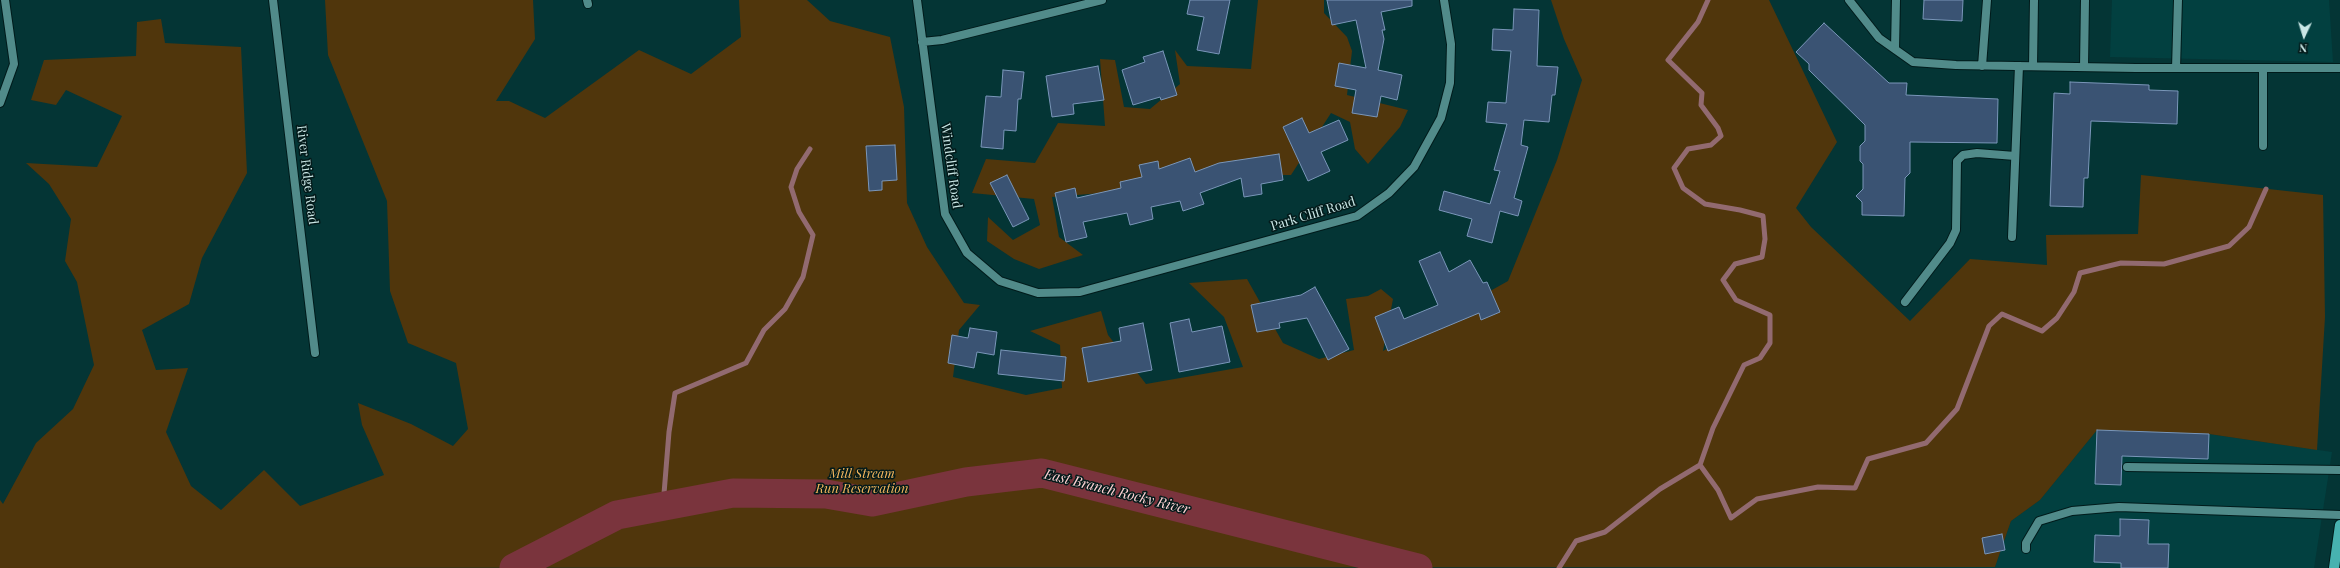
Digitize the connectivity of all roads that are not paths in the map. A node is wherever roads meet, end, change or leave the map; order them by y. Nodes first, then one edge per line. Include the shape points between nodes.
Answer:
1 (5, 0) edge
2 (273, 0) edge
3 (917, 0) edge
4 (1102, 0) edge
5 (1444, 0) edge
6 (1849, 0) edge
7 (1896, 0) edge
8 (1987, 0) edge
9 (2034, 0) edge
10 (2085, 0) edge
11 (2178, 0) edge
12 (922, 42) junction
13 (1895, 49) junction
14 (1982, 66) junction
15 (2019, 66) junction
16 (2033, 66) junction
17 (2084, 67) junction
18 (2176, 68) junction
19 (2263, 68) junction
20 (2340, 68) edge
21 (0, 103) edge
22 (2263, 146) dead end
23 (2015, 156) junction
24 (2012, 237) dead end
25 (1080, 292) joint
26 (1905, 302) dead end
27 (315, 354) dead end
28 (2127, 467) dead end
29 (2340, 470) edge
30 (2340, 515) edge
31 (2340, 525) edge
32 (2026, 549) dead end
33 (2334, 568) edge

1 - 21 street via 14,64
2 - 27 street, River Ridge Road
3 - 12 street, Windcliff Road
4 - 12 street via 942,40
5 - 25 street, Park Cliff Road via 1451,44 1450,84 1441,118 1414,167 1389,193 1358,216
6 - 13 street via 1879,38
7 - 13 street
8 - 14 street
9 - 16 street
10 - 17 street
11 - 18 street
12 - 25 street, Windcliff Road via 945,214 967,254 1000,281 1038,293
13 - 14 street via 1913,62
14 - 15 street
15 - 16 street
15 - 23 street
16 - 17 street
17 - 18 street
18 - 19 street
19 - 20 street
19 - 22 street
23 - 24 street
23 - 26 street via 1963,155 1957,161 1956,230 1950,243
28 - 29 street
30 - 32 street via 2119,507 2072,511 2039,521 2026,543
31 - 33 main road

